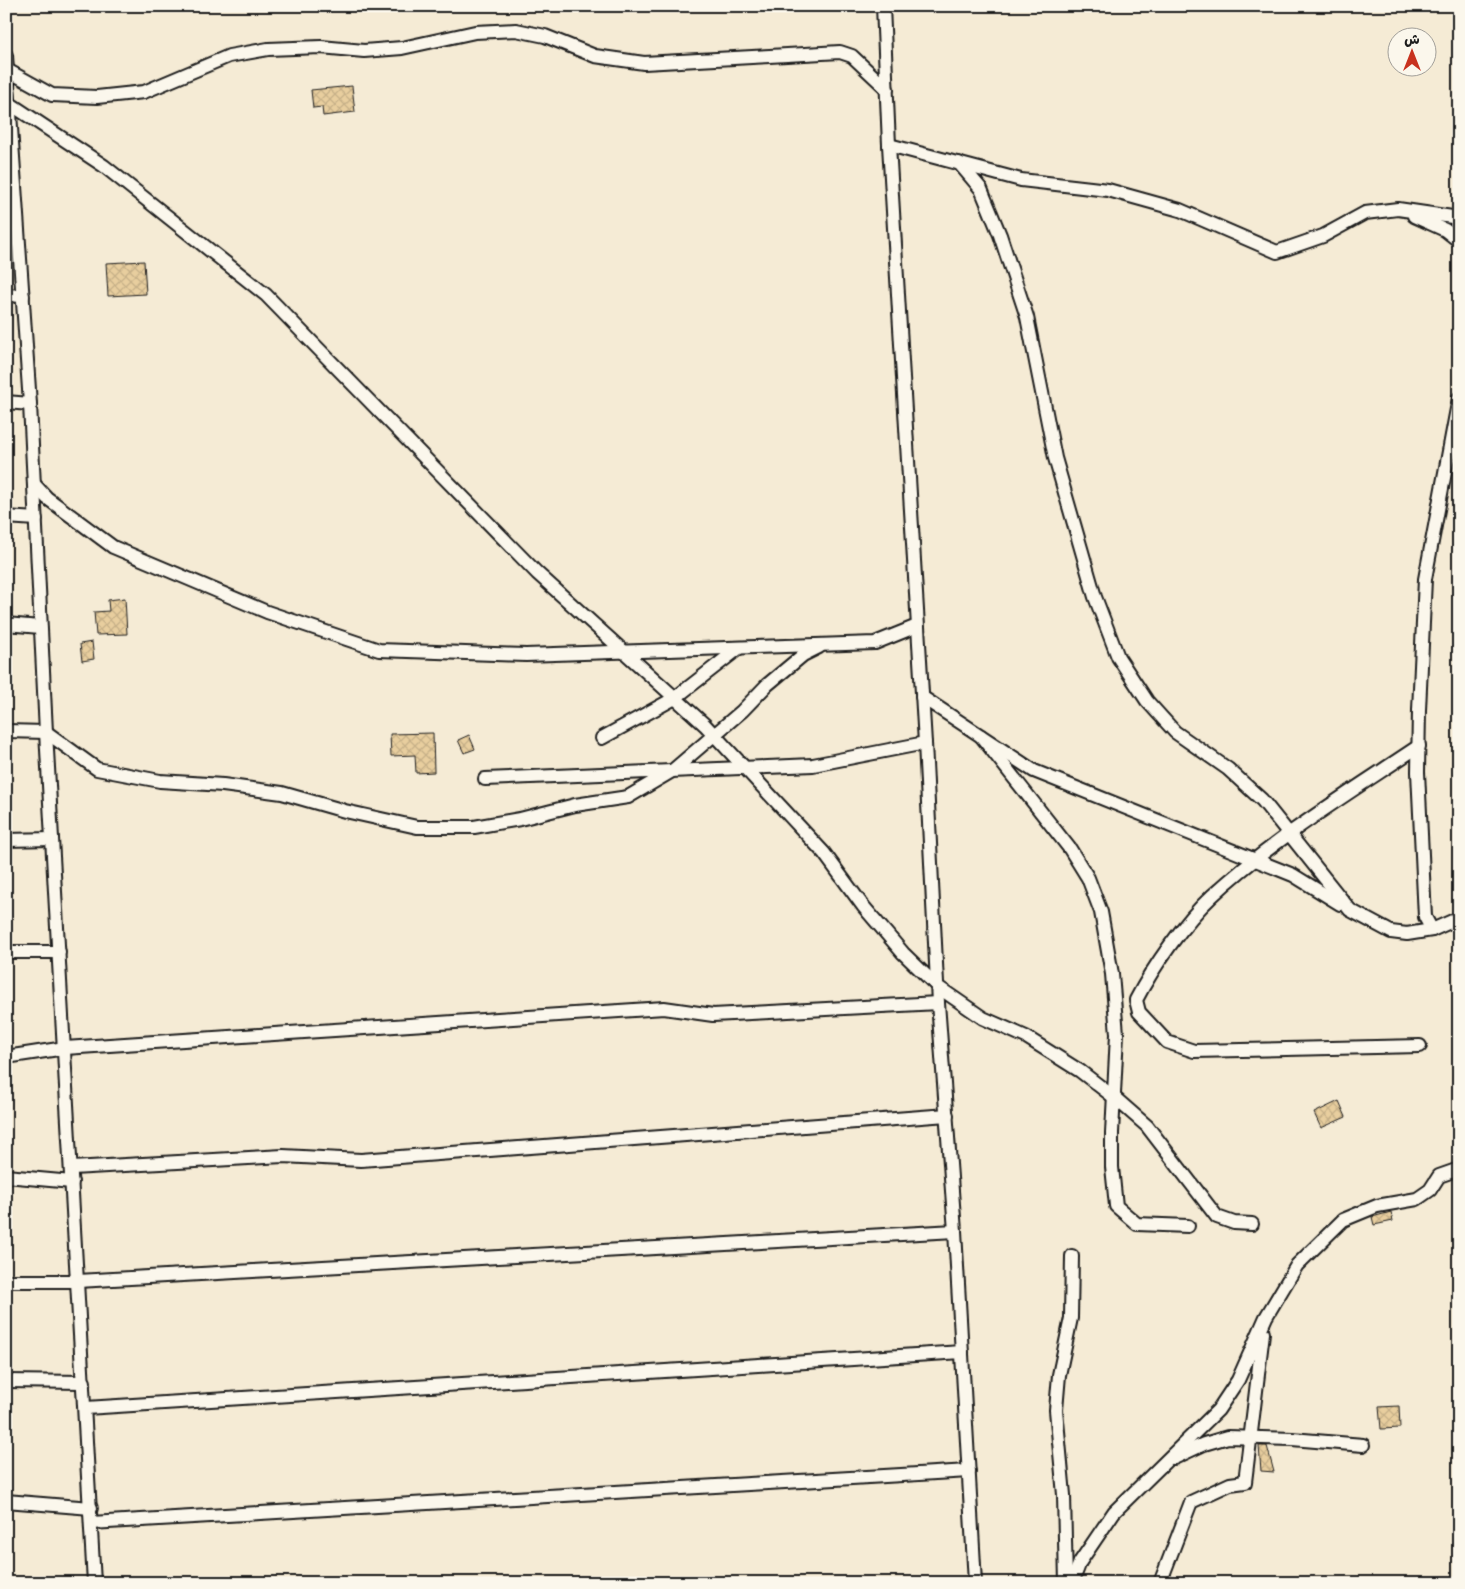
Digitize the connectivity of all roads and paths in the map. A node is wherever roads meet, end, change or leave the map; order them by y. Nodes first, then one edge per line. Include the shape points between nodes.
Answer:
1 (883, 6) edge
2 (6, 55) edge
3 (7, 76) edge
4 (887, 90) junction
5 (9, 103) junction
6 (889, 145) junction
7 (959, 163) junction
8 (10, 182) edge
9 (1398, 209) junction
10 (1459, 218) edge
11 (1459, 241) edge
12 (6, 295) edge
13 (24, 296) junction
14 (1459, 398) edge
15 (6, 402) edge
16 (30, 404) junction
17 (34, 484) junction
18 (6, 517) edge
19 (36, 519) junction
20 (6, 624) edge
21 (917, 626) junction
22 (40, 627) junction
23 (824, 645) junction
24 (738, 648) junction
25 (624, 652) junction
26 (675, 698) junction
27 (922, 698) junction
28 (6, 731) edge
29 (46, 732) junction
30 (714, 735) junction
31 (981, 736) junction
32 (602, 738) dead end
33 (925, 743) junction
34 (1419, 746) junction
35 (744, 768) junction
36 (672, 771) junction
37 (485, 779) dead end
38 (1288, 835) junction
39 (52, 839) junction
40 (6, 840) edge
41 (1255, 861) junction
42 (1350, 910) junction
43 (1459, 918) edge
44 (1432, 930) junction
45 (6, 952) edge
46 (59, 952) junction
47 (938, 986) junction
48 (938, 1003) junction
49 (1420, 1046) dead end
50 (65, 1048) junction
51 (6, 1057) edge
52 (1115, 1098) junction
53 (947, 1115) junction
54 (72, 1168) junction
55 (1459, 1169) edge
56 (6, 1176) edge
57 (72, 1182) junction
58 (1252, 1224) dead end
59 (1188, 1226) dead end
60 (955, 1231) junction
61 (1072, 1256) dead end
62 (78, 1281) junction
63 (6, 1282) edge
64 (1266, 1317) junction
65 (962, 1352) junction
66 (6, 1380) edge
67 (84, 1382) junction
68 (86, 1408) junction
69 (1252, 1436) junction
70 (1363, 1445) dead end
71 (1165, 1463) junction
72 (969, 1471) junction
73 (6, 1501) edge
74 (91, 1508) junction
75 (91, 1524) junction
76 (94, 1583) edge
77 (975, 1583) edge
78 (1066, 1583) edge
79 (1072, 1583) edge
80 (1160, 1583) edge

1 - 4 street
2 - 3 street
3 - 4 street via 52,95 97,97 144,92 229,56 268,49 392,48 475,32 516,30 545,36 595,56 644,63 840,52 852,56
3 - 5 street
4 - 6 street
5 - 8 street
5 - 25 street via 104,166 266,295 538,573
6 - 7 street
6 - 21 street
7 - 9 street via 1021,180 1108,190 1180,210 1277,252 1323,236 1365,213
7 - 38 street via 981,189 1027,318 1055,458 1094,597 1118,657 1147,702 1175,732 1228,769 1262,800
8 - 13 street
9 - 10 street
9 - 11 street via 1445,230
12 - 13 street
13 - 16 street
14 - 34 street via 1425,579
15 - 16 street
16 - 17 street
17 - 19 street
17 - 25 street via 47,498 113,547 267,612 379,650 526,655
18 - 19 street
19 - 22 street
20 - 22 street
21 - 23 street via 875,643
21 - 27 street
22 - 29 street
23 - 24 street
23 - 30 street via 803,655
24 - 25 street
24 - 26 street
25 - 26 street
26 - 30 street
26 - 32 street
27 - 31 street
27 - 33 street
28 - 29 street
29 - 36 street via 97,769 160,781 282,793 345,812 417,827 474,827 628,797
29 - 39 street
30 - 35 street
30 - 36 street
31 - 41 street via 1034,771
31 - 52 street via 1070,849 1088,878 1101,912 1112,974 1116,1026
33 - 35 street via 813,765
33 - 47 street
34 - 38 street
34 - 44 street via 1425,917
35 - 36 street
35 - 47 street via 824,853 903,953
36 - 37 street
38 - 41 street
38 - 42 street
39 - 40 street
39 - 46 street
41 - 42 street via 1293,874
41 - 49 street via 1211,896 1164,953 1136,1000 1139,1012 1167,1042 1194,1051
42 - 44 street via 1391,932 1407,934
43 - 44 street
45 - 46 street
46 - 50 street
47 - 48 street
47 - 52 street via 983,1018 1026,1037 1080,1071
48 - 50 street via 712,1015 664,1008
48 - 53 street
50 - 51 street
50 - 54 street
52 - 58 street via 1147,1126 1217,1217 1234,1223
52 - 59 street via 1112,1167 1116,1206 1137,1224
53 - 54 street via 361,1160 283,1156
53 - 60 street
54 - 57 street
55 - 64 street via 1439,1176 1430,1190 1417,1199 1377,1206 1343,1220 1297,1265
56 - 57 street
57 - 62 street
60 - 62 street
60 - 65 street
61 - 78 street via 1071,1318 1059,1375 1056,1410 1064,1495
62 - 63 street
62 - 67 street
64 - 69 street
64 - 71 street via 1238,1380 1218,1410
65 - 68 street
65 - 72 street
66 - 67 street
67 - 68 street
68 - 74 street
69 - 70 street
69 - 71 street via 1212,1441
69 - 80 street via 1246,1482 1230,1484 1192,1502
71 - 79 street via 1114,1512 1080,1562
72 - 75 street
72 - 77 street
73 - 74 street
74 - 75 street
75 - 76 street

